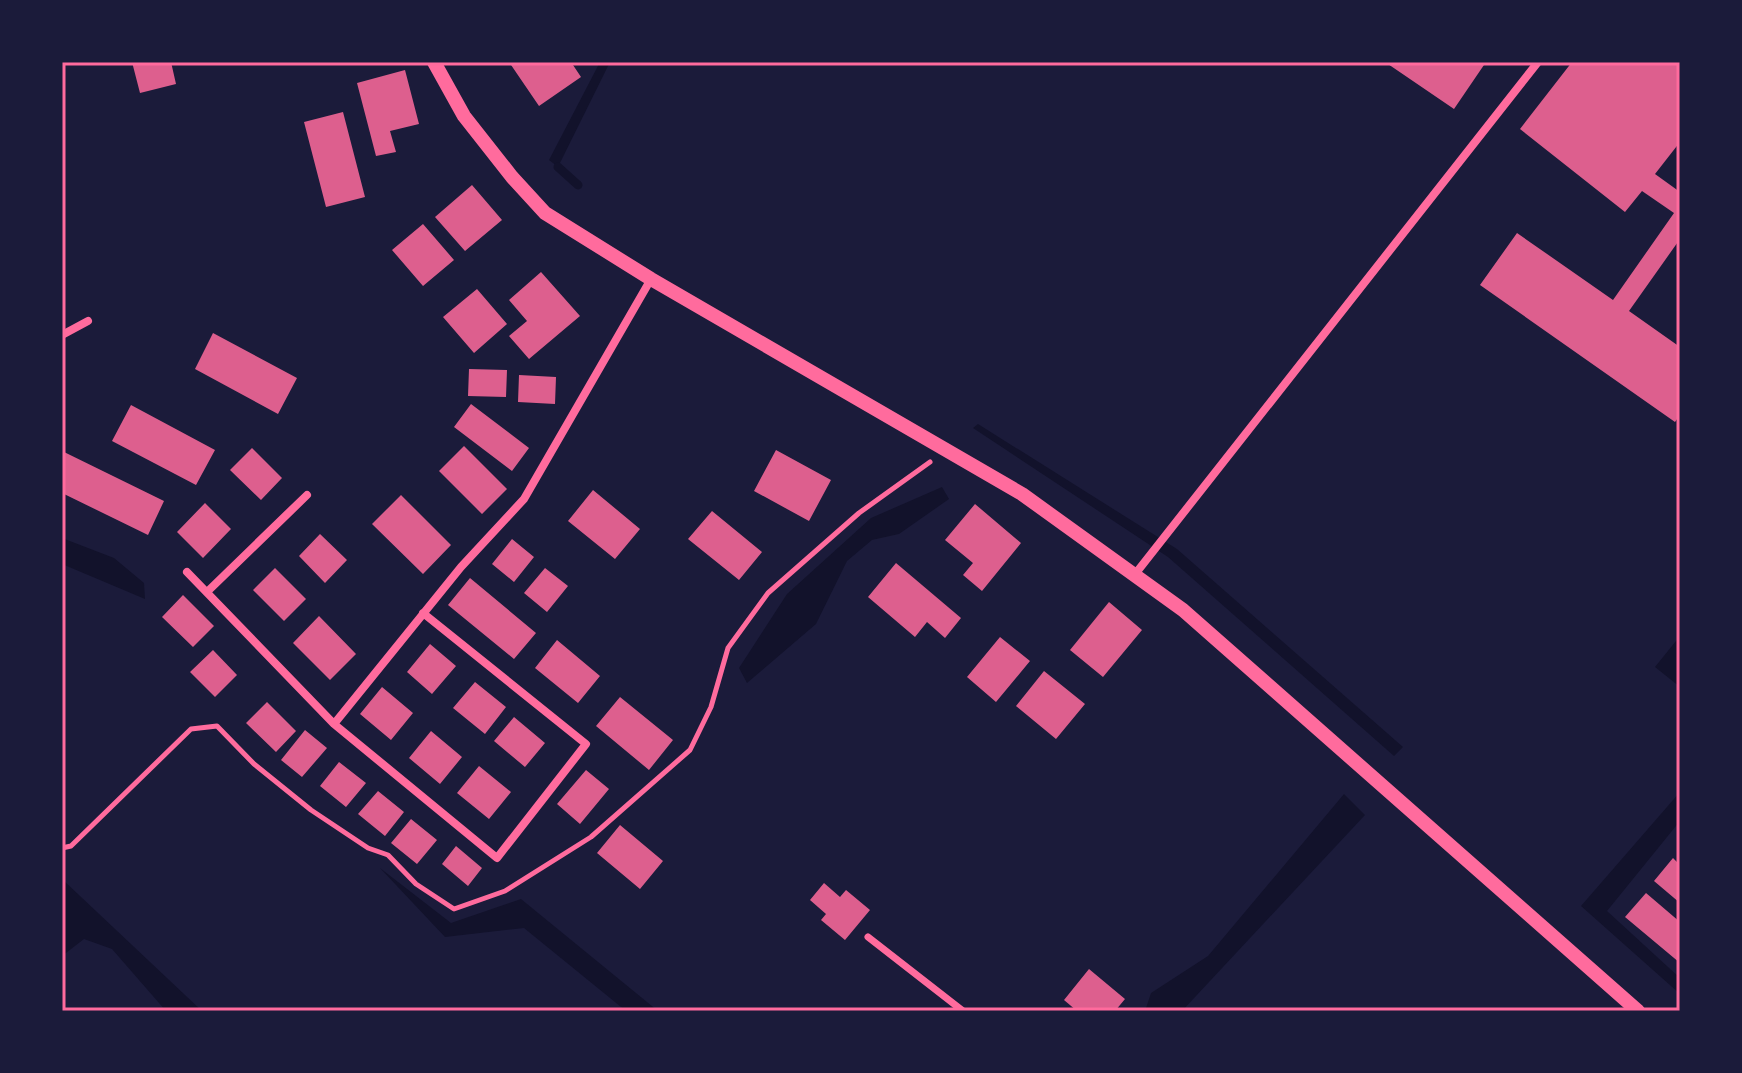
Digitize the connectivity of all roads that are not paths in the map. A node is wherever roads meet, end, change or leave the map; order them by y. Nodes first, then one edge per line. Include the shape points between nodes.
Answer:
1 (434, 62) edge
2 (1538, 62) edge
3 (651, 279) junction
4 (88, 321) dead end
5 (62, 335) edge
6 (307, 495) dead end
7 (187, 572) dead end
8 (1136, 573) junction
9 (207, 592) junction
10 (423, 613) junction
11 (334, 724) junction
12 (868, 937) dead end
13 (963, 1011) edge
14 (1638, 1011) edge

1 - 3 street via 464,116 545,213
2 - 8 street
3 - 8 street via 947,448
3 - 10 street via 524,499
4 - 5 street
6 - 9 street
7 - 9 street
8 - 14 street
9 - 11 street
10 - 11 street
10 - 11 street via 586,744 497,858
12 - 13 street

